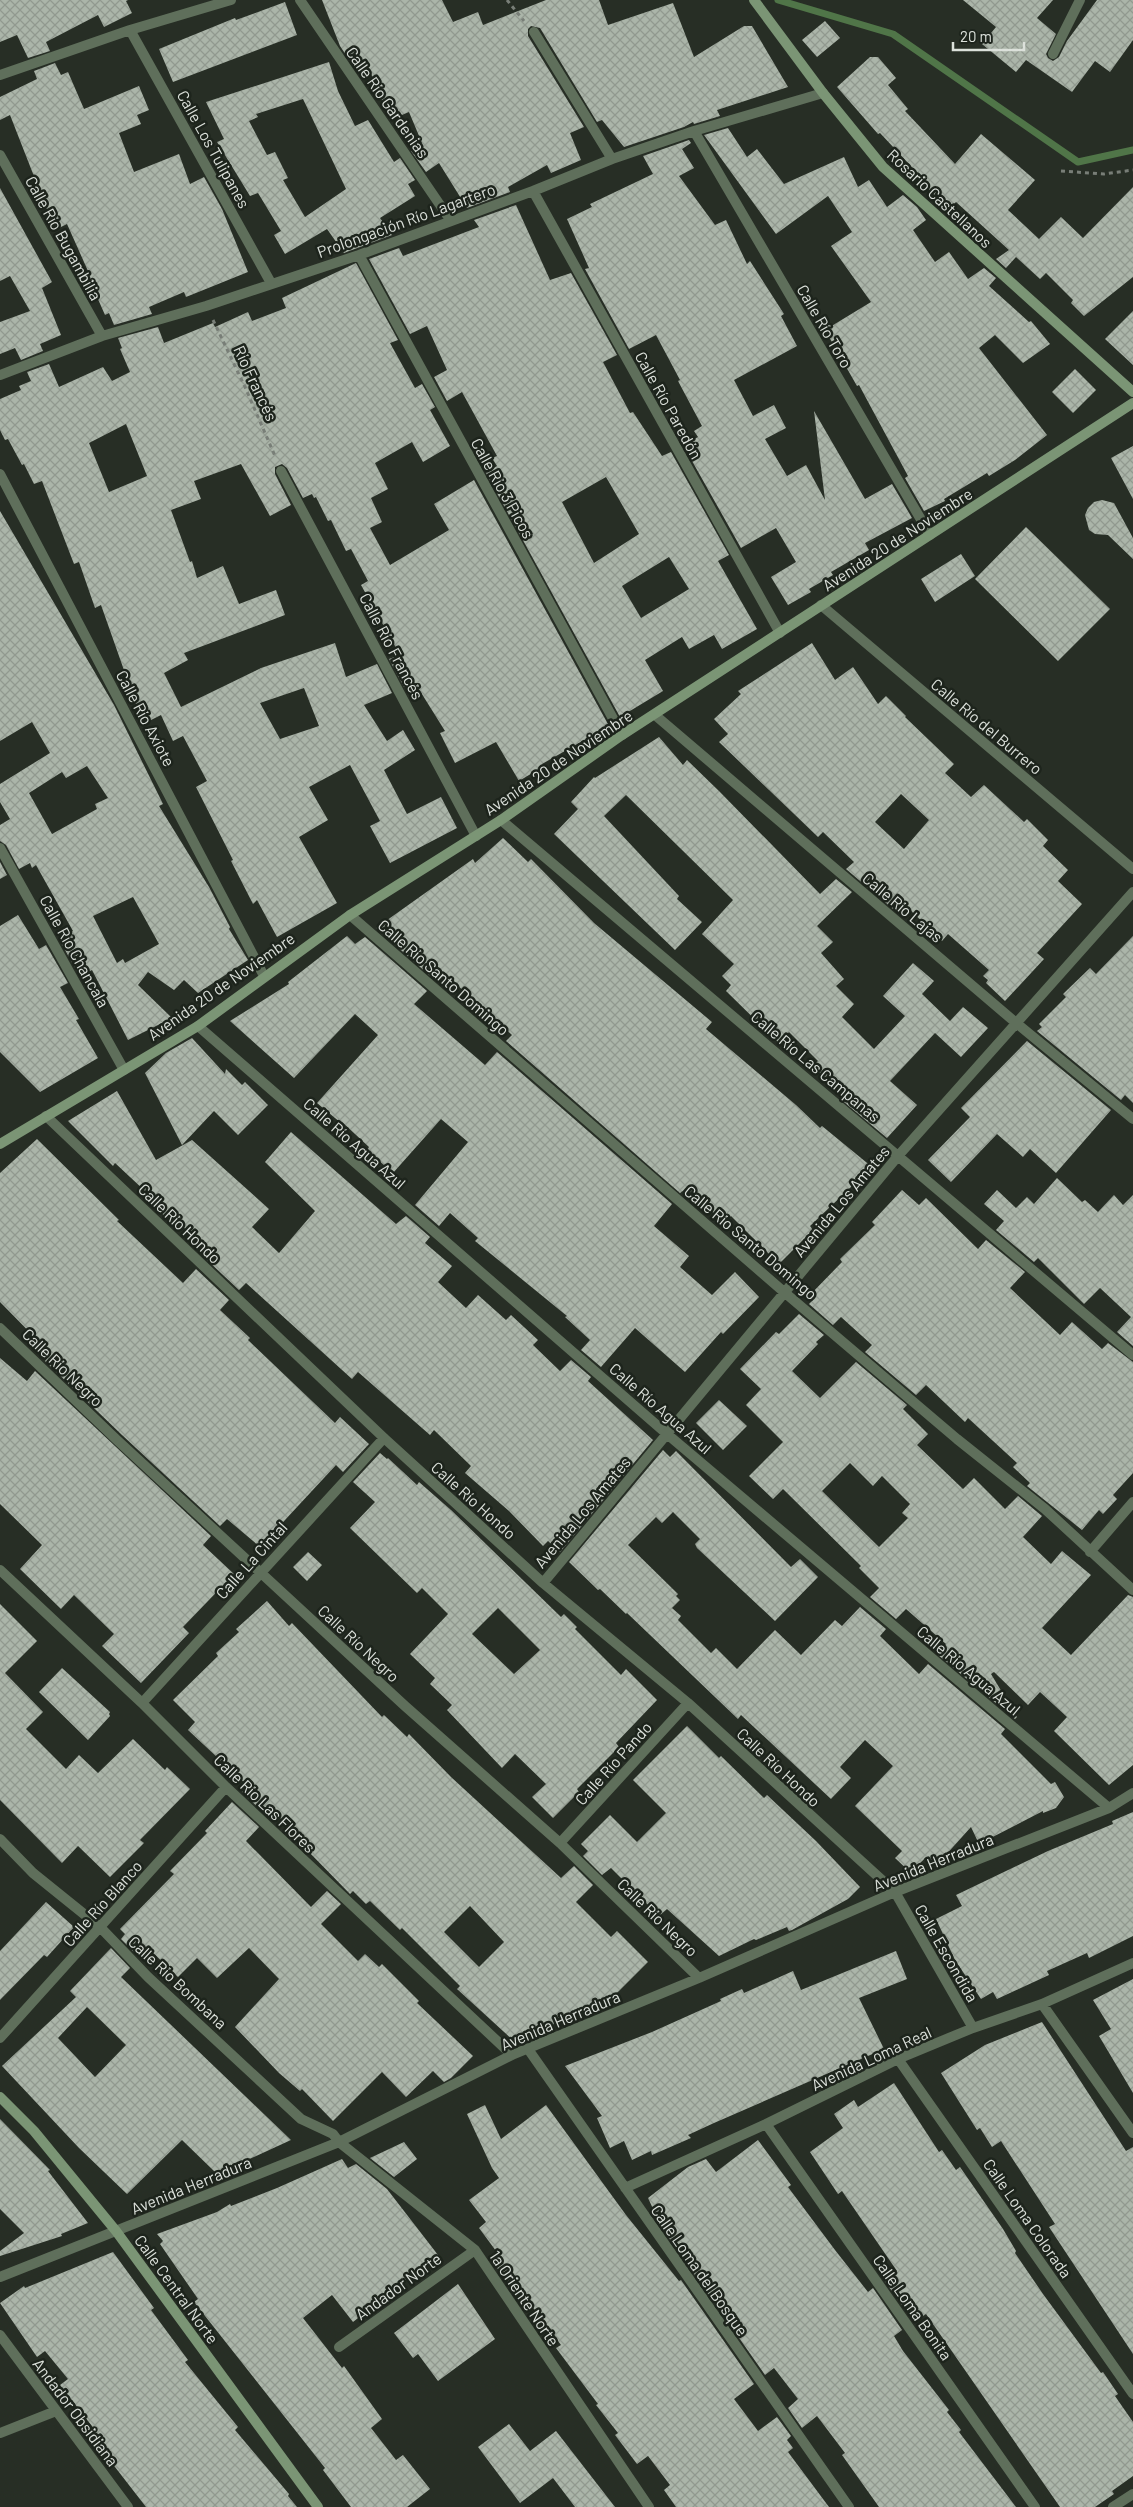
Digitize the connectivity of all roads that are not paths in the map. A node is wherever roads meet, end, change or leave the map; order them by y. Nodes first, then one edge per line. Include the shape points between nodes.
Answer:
1 (231, 0) edge
2 (300, 0) edge
3 (754, 0) edge
4 (1080, 0) edge
5 (130, 30) junction
6 (534, 32) road end
7 (1053, 54) dead end
8 (0, 75) edge
9 (823, 93) junction
10 (694, 131) junction
11 (0, 155) edge
12 (612, 159) junction
13 (533, 191) junction
14 (451, 221) junction
15 (359, 255) junction
16 (271, 283) junction
17 (102, 336) junction
18 (0, 375) edge
19 (1133, 392) edge
20 (1133, 402) edge
21 (281, 471) road end
22 (2, 480) edge
23 (930, 535) junction
24 (822, 605) junction
25 (780, 633) junction
26 (655, 715) junction
27 (622, 735) junction
28 (501, 820) junction
29 (476, 836) junction
30 (0, 848) edge
31 (1133, 869) edge
32 (1133, 892) edge
33 (350, 914) junction
34 (264, 976) junction
35 (1015, 1022) junction
36 (198, 1026) junction
37 (124, 1070) junction
38 (46, 1116) junction
39 (1133, 1119) edge
40 (0, 1144) edge
41 (898, 1156) junction
42 (784, 1292) junction
43 (0, 1328) edge
44 (1133, 1355) edge
45 (667, 1434) junction
46 (384, 1438) junction
47 (1133, 1502) edge
48 (1090, 1552) junction
49 (0, 1570) edge
50 (260, 1572) junction
51 (543, 1582) junction
52 (1133, 1590) edge
53 (142, 1703) junction
54 (688, 1703) junction
55 (226, 1787) junction
56 (1133, 1794) edge
57 (1109, 1808) junction
58 (0, 1839) edge
59 (560, 1843) junction
60 (895, 1892) junction
61 (100, 1927) junction
62 (1133, 1963) edge
63 (699, 1978) junction
64 (1042, 2004) junction
65 (973, 2028) junction
66 (0, 2038) edge
67 (528, 2049) junction
68 (512, 2055) junction
69 (898, 2059) junction
70 (0, 2097) edge
71 (766, 2124) junction
72 (1133, 2133) edge
73 (338, 2142) junction
74 (625, 2188) junction
75 (116, 2231) junction
76 (475, 2250) junction
77 (0, 2277) edge
78 (0, 2335) edge
79 (339, 2347) dead end
80 (1133, 2394) edge
81 (56, 2410) junction
82 (0, 2433) edge
83 (1133, 2494) edge
84 (128, 2507) edge
85 (318, 2507) edge
86 (648, 2507) edge
87 (849, 2507) edge
88 (1035, 2507) edge
89 (1113, 2507) edge

1 - 5 street
2 - 14 street, Calle Río Gardenias
3 - 9 street, Rosario Castellanos
4 - 7 street
5 - 8 street
5 - 16 street, Calle Los Tulipanes
6 - 12 street
9 - 10 street, Prolongación Río Lagartero
9 - 19 street, Rosario Castellanos via 883,167
10 - 12 street, Prolongación Río Lagartero
10 - 23 street, Calle Río Toro
11 - 17 street, Calle Río Bugambilia
12 - 13 street, Prolongación Río Lagartero
13 - 14 street, Prolongación Río Lagartero
13 - 25 street, Calle Río Paredón
14 - 15 street, Prolongación Río Lagartero
15 - 16 street, Prolongación Río Lagartero
15 - 27 street, Calle Río 3 Picos
16 - 17 street, Prolongación Río Lagartero
17 - 18 street, Prolongación Río Lagartero
20 - 23 street, Avenida 20 de Noviembre
21 - 29 street, Calle Río Francés
22 - 34 street, Calle Río Axiote
23 - 24 street, Avenida 20 de Noviembre
24 - 25 street, Avenida 20 de Noviembre
24 - 31 street, Calle Río del Burrero
25 - 26 street, Avenida 20 de Noviembre
26 - 27 street, Avenida 20 de Noviembre
26 - 35 street, Calle Río Lajas
27 - 28 street, Avenida 20 de Noviembre
28 - 29 street, Avenida 20 de Noviembre
28 - 41 street, Calle Río Las Campanas
29 - 33 street, Avenida 20 de Noviembre
30 - 37 street, Calle Río Chancala
32 - 35 street, Avenida Los Amates
33 - 34 street, Avenida 20 de Noviembre
33 - 42 street, Calle Río Santo Domingo
34 - 36 street, Avenida 20 de Noviembre
35 - 39 street, Calle Río Lajas
35 - 41 street, Avenida Los Amates
36 - 37 street, Avenida 20 de Noviembre
36 - 45 street, Calle Río Agua Azul
37 - 38 street, Avenida 20 de Noviembre
38 - 40 street, Avenida 20 de Noviembre
38 - 46 street, Calle Río Hondo
41 - 42 street, Avenida Los Amates
41 - 44 street, Calle Río Las Campanas
42 - 45 street, Avenida Los Amates
42 - 48 street, Calle Río Santo Domingo via 957,1439 1038,1503
43 - 50 street, Calle Río Negro
45 - 51 street, Avenida Los Amates
45 - 57 street, Calle Río Agua Azul
46 - 50 street, Calle La Cintal
46 - 51 street, Calle Río Hondo
47 - 48 street
48 - 52 street, Calle Río Santo Domingo
49 - 53 street, Calle Río Las Flores
50 - 53 street, Calle La Cintal
50 - 59 street, Calle Río Negro
51 - 54 street, Calle Río Hondo
53 - 55 street, Calle Río Las Flores
54 - 59 street, Calle Río Pando
54 - 60 street, Calle Río Hondo
55 - 61 street, Calle Río Blanco
55 - 68 street, Calle Río Las Flores
56 - 57 street, Avenida Herradura
57 - 60 street, Avenida Herradura
58 - 61 street, Calle Río Bombana via 33,1873
59 - 63 street, Calle Río Negro
60 - 63 street, Avenida Herradura
60 - 65 street, Calle Escondida
61 - 66 street, Calle Río Blanco
61 - 73 street, Calle Río Bombana via 148,1977 301,2119 334,2134
62 - 64 street, Avenida Loma Real
63 - 67 street, Avenida Herradura
64 - 65 street, Avenida Loma Real
64 - 72 street
65 - 69 street, Avenida Loma Real
67 - 68 street, Avenida Herradura
67 - 74 street, Calle Loma del Bosque
68 - 73 street, Avenida Herradura
69 - 71 street, Avenida Loma Real
69 - 80 street, Calle Loma Colorada
70 - 75 street, Calle Central Norte via 34,2131
71 - 74 street, Avenida Loma Real
71 - 88 street, Calle Loma Bonita
73 - 75 street, Avenida Herradura
73 - 76 street, 1a Oriente Norte
74 - 87 street, Calle Loma del Bosque
75 - 77 street, Avenida Herradura
75 - 85 street, Calle Central Norte
76 - 79 street, Andador Norte
76 - 86 street, 1a Oriente Norte
78 - 81 street, Andador Obsidiana
81 - 82 street
81 - 84 street, Andador Obsidiana
83 - 89 street

